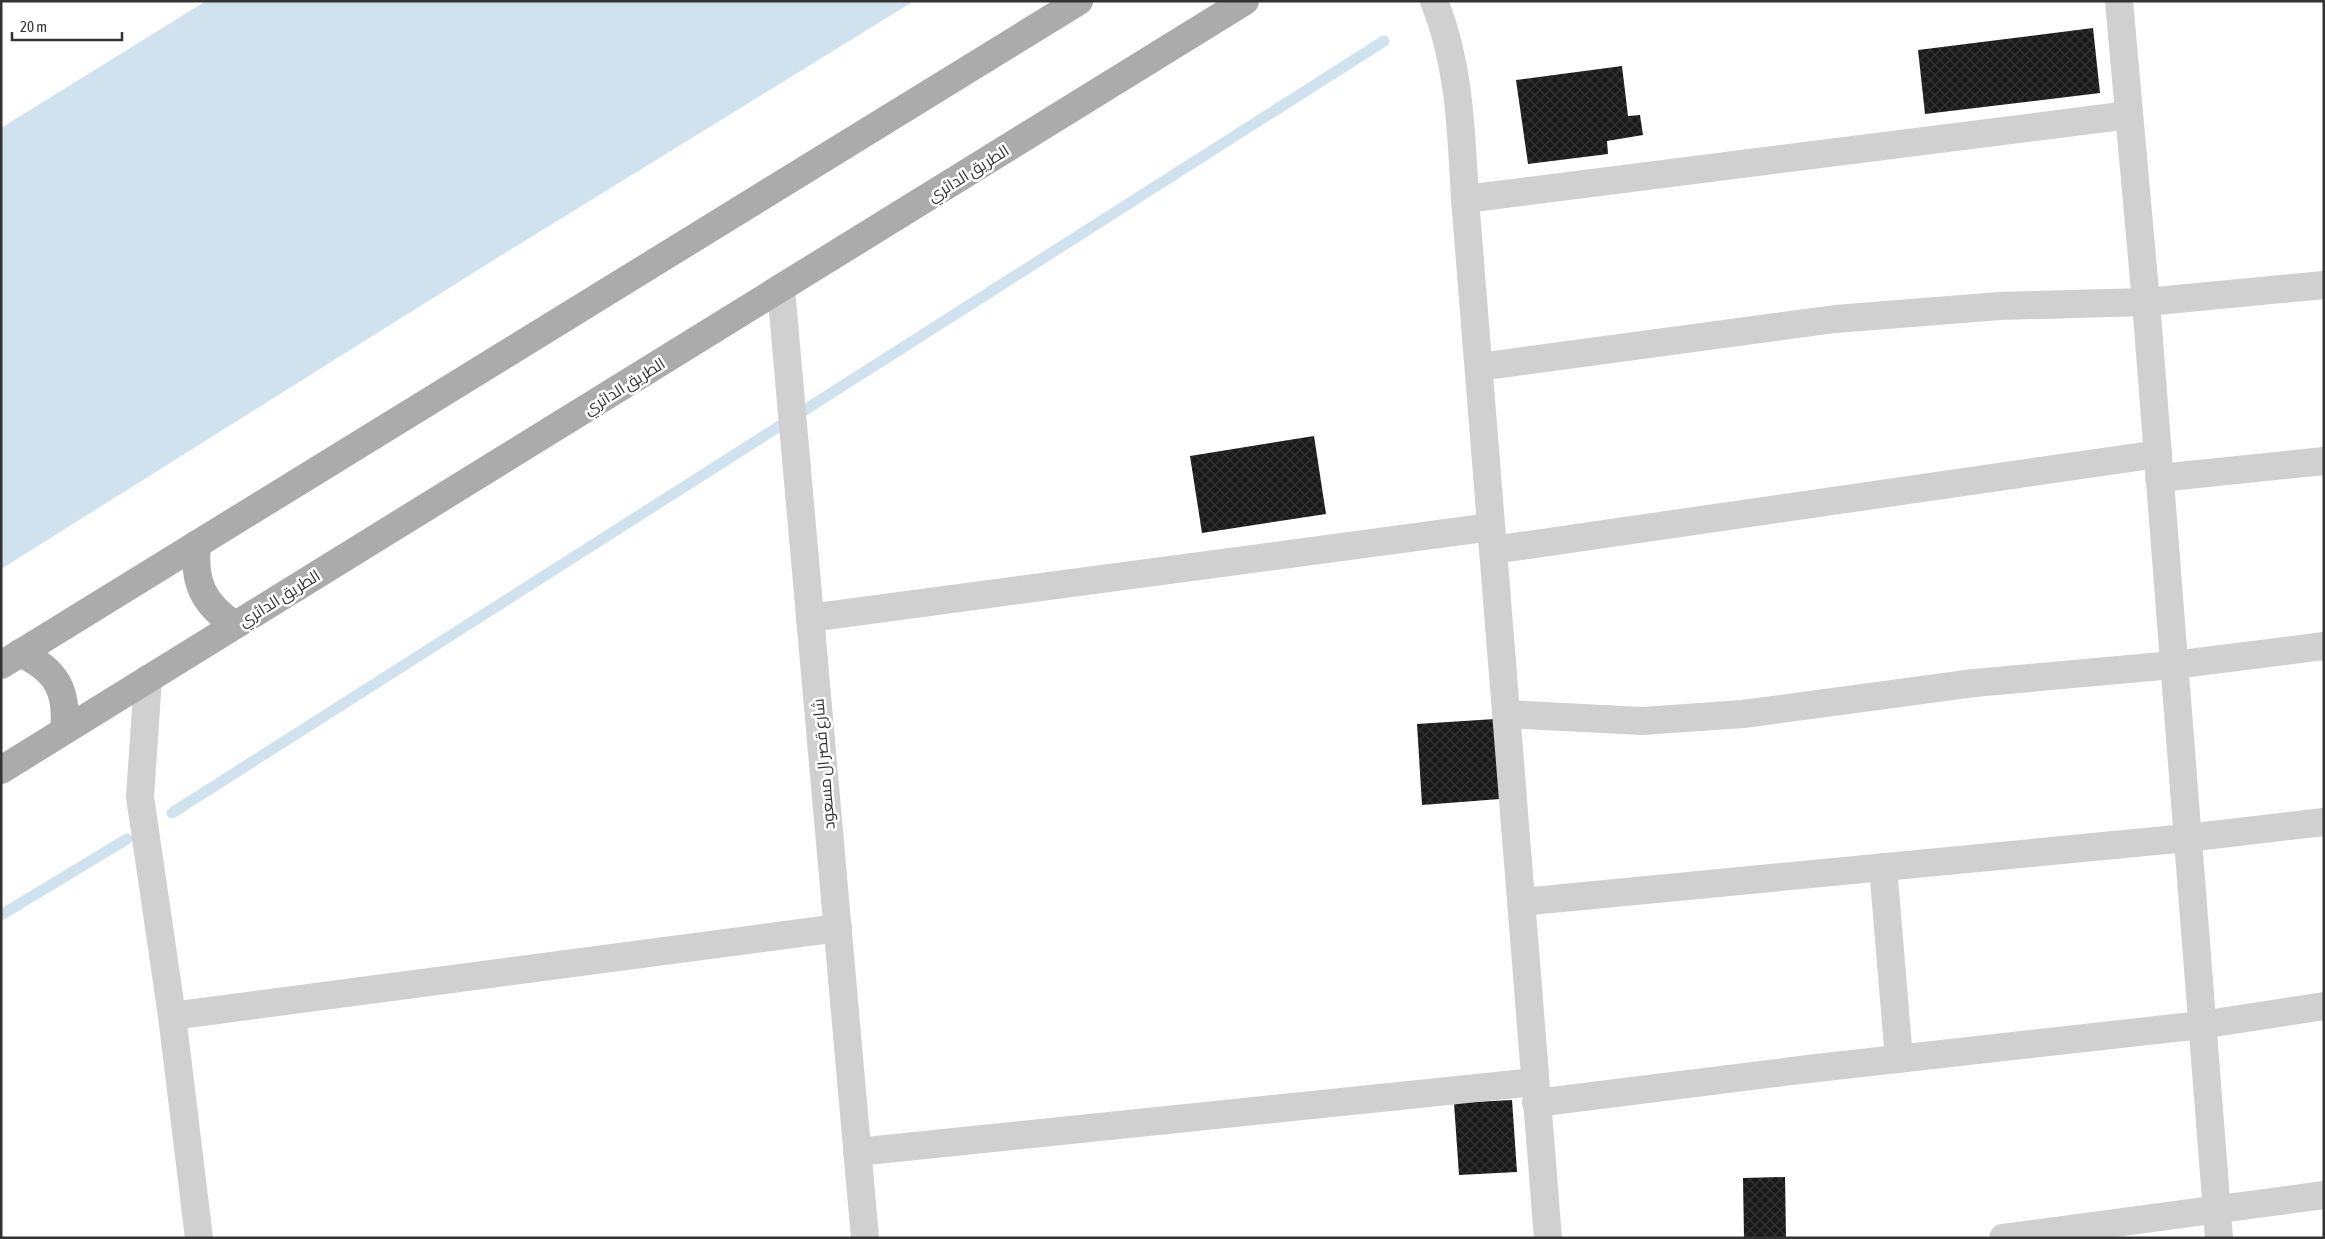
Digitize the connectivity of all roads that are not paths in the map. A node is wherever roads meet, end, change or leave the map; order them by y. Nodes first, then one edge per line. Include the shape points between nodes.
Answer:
1 (1079, 1) edge
2 (1245, 1) edge
3 (1434, 1) edge
4 (2119, 1) edge
5 (2129, 115) junction
6 (1465, 199) junction
7 (2324, 285) edge
8 (781, 289) junction
9 (2146, 302) junction
10 (1479, 367) junction
11 (2324, 461) edge
12 (2158, 466) junction
13 (1492, 538) junction
14 (197, 544) junction
15 (810, 618) junction
16 (235, 625) junction
17 (2324, 646) edge
18 (11, 659) edge
19 (2173, 665) junction
20 (148, 679) junction
21 (1506, 714) junction
22 (64, 731) junction
23 (1, 770) edge
24 (2324, 822) edge
25 (2187, 838) junction
26 (1883, 867) junction
27 (1521, 902) junction
28 (838, 928) junction
29 (2324, 1006) edge
30 (172, 1016) junction
31 (2201, 1025) junction
32 (1900, 1059) junction
33 (1535, 1092) junction
34 (857, 1152) junction
35 (2324, 1195) edge
36 (2216, 1209) junction
37 (198, 1238) edge
38 (865, 1238) edge
39 (1548, 1238) edge
40 (2002, 1238) edge
41 (2219, 1238) edge

1 - 14 main road
2 - 8 main road, الطريق الدائري
3 - 6 street via 1452,55 1459,95
4 - 5 street
5 - 6 street
5 - 9 street
6 - 10 street
7 - 9 street
8 - 15 street, شارع قصر ال مسعود
8 - 16 main road, الطريق الدائري
9 - 10 street via 2000,306 1835,319
9 - 12 street
10 - 13 street
11 - 12 street
12 - 13 street
12 - 19 street
13 - 15 street
13 - 21 street
14 - 16 main road via 195,560 202,592 216,611
14 - 18 main road
15 - 28 street, شارع قصر ال مسعود
16 - 20 main road, الطريق الدائري
17 - 19 street
18 - 22 main road via 35,660 58,683 65,707
19 - 21 street via 1974,683 1743,714 1642,721
19 - 25 street
20 - 22 main road, الطريق الدائري
20 - 30 street via 140,797
21 - 27 street
22 - 23 main road, الطريق الدائري
24 - 25 street
25 - 26 street
25 - 31 street
26 - 27 street
26 - 32 street
27 - 33 street
28 - 30 street
28 - 34 street, شارع قصر ال مسعود
29 - 31 street
30 - 37 street
31 - 32 street
31 - 36 street
32 - 33 street
33 - 34 street
33 - 39 street
34 - 38 street, شارع قصر ال مسعود
35 - 36 street
36 - 40 street
36 - 41 street

